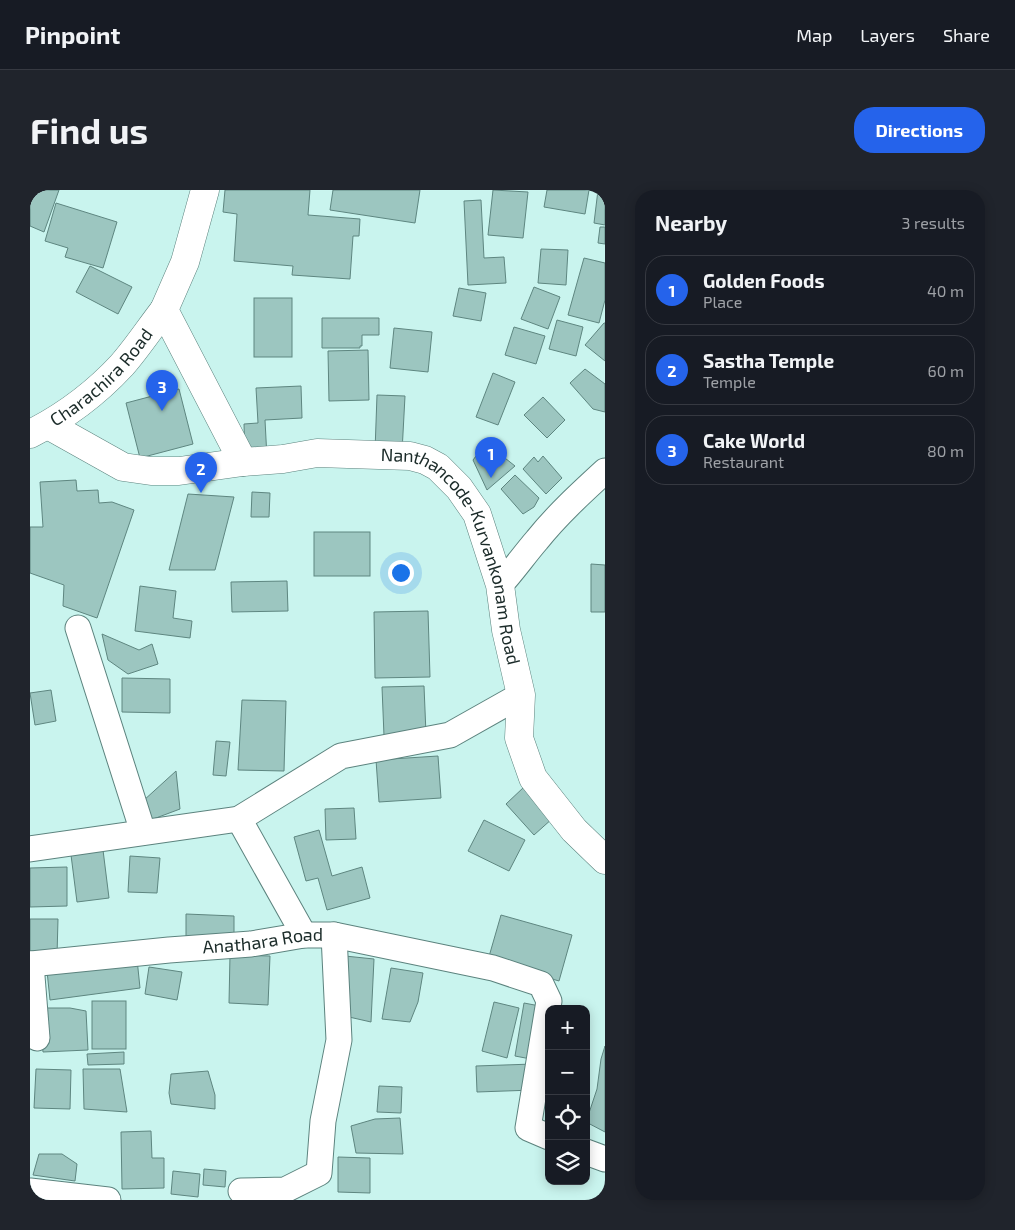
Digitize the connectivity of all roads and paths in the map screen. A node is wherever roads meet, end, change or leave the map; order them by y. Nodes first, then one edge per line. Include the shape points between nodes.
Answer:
1 (205, 190) edge
2 (164, 310) junction
3 (39, 430) edge
4 (243, 462) junction
5 (605, 471) edge
6 (500, 585) junction
7 (78, 628) dead end
8 (522, 695) junction
9 (239, 819) junction
10 (143, 832) junction
11 (30, 848) edge
12 (605, 860) edge
13 (304, 935) junction
14 (334, 935) junction
15 (30, 964) edge
16 (37, 1038) dead end
17 (545, 1135) edge
18 (590, 1153) edge
19 (605, 1159) edge
20 (30, 1191) edge
21 (241, 1191) dead end
22 (108, 1200) edge

1 - 2 street via 185,262
2 - 3 street, Charachira Road via 122,365 82,402
2 - 4 street
3 - 4 street, Nanthancode-Kurvankonam Road via 123,467 179,471
4 - 6 street, Nanthancode-Kurvankonam Road via 317,454 410,456 425,460 438,467 459,488 476,514
5 - 6 street via 537,539
6 - 8 street, Nanthancode-Kurvankonam Road via 506,630
7 - 10 street
8 - 9 street via 450,735 341,756
8 - 12 street, Nanthancode-Kurvankonam Road via 519,738 533,778 574,830
9 - 10 street
9 - 13 street
10 - 11 street
13 - 14 street, Anathara Road
13 - 15 street, Anathara Road via 251,944
14 - 17 street, Anathara Road via 493,968 541,984 548,1001 528,1128
14 - 21 street via 338,1040 323,1122 320,1173 286,1190
15 - 16 street
18 - 19 street
20 - 22 street

